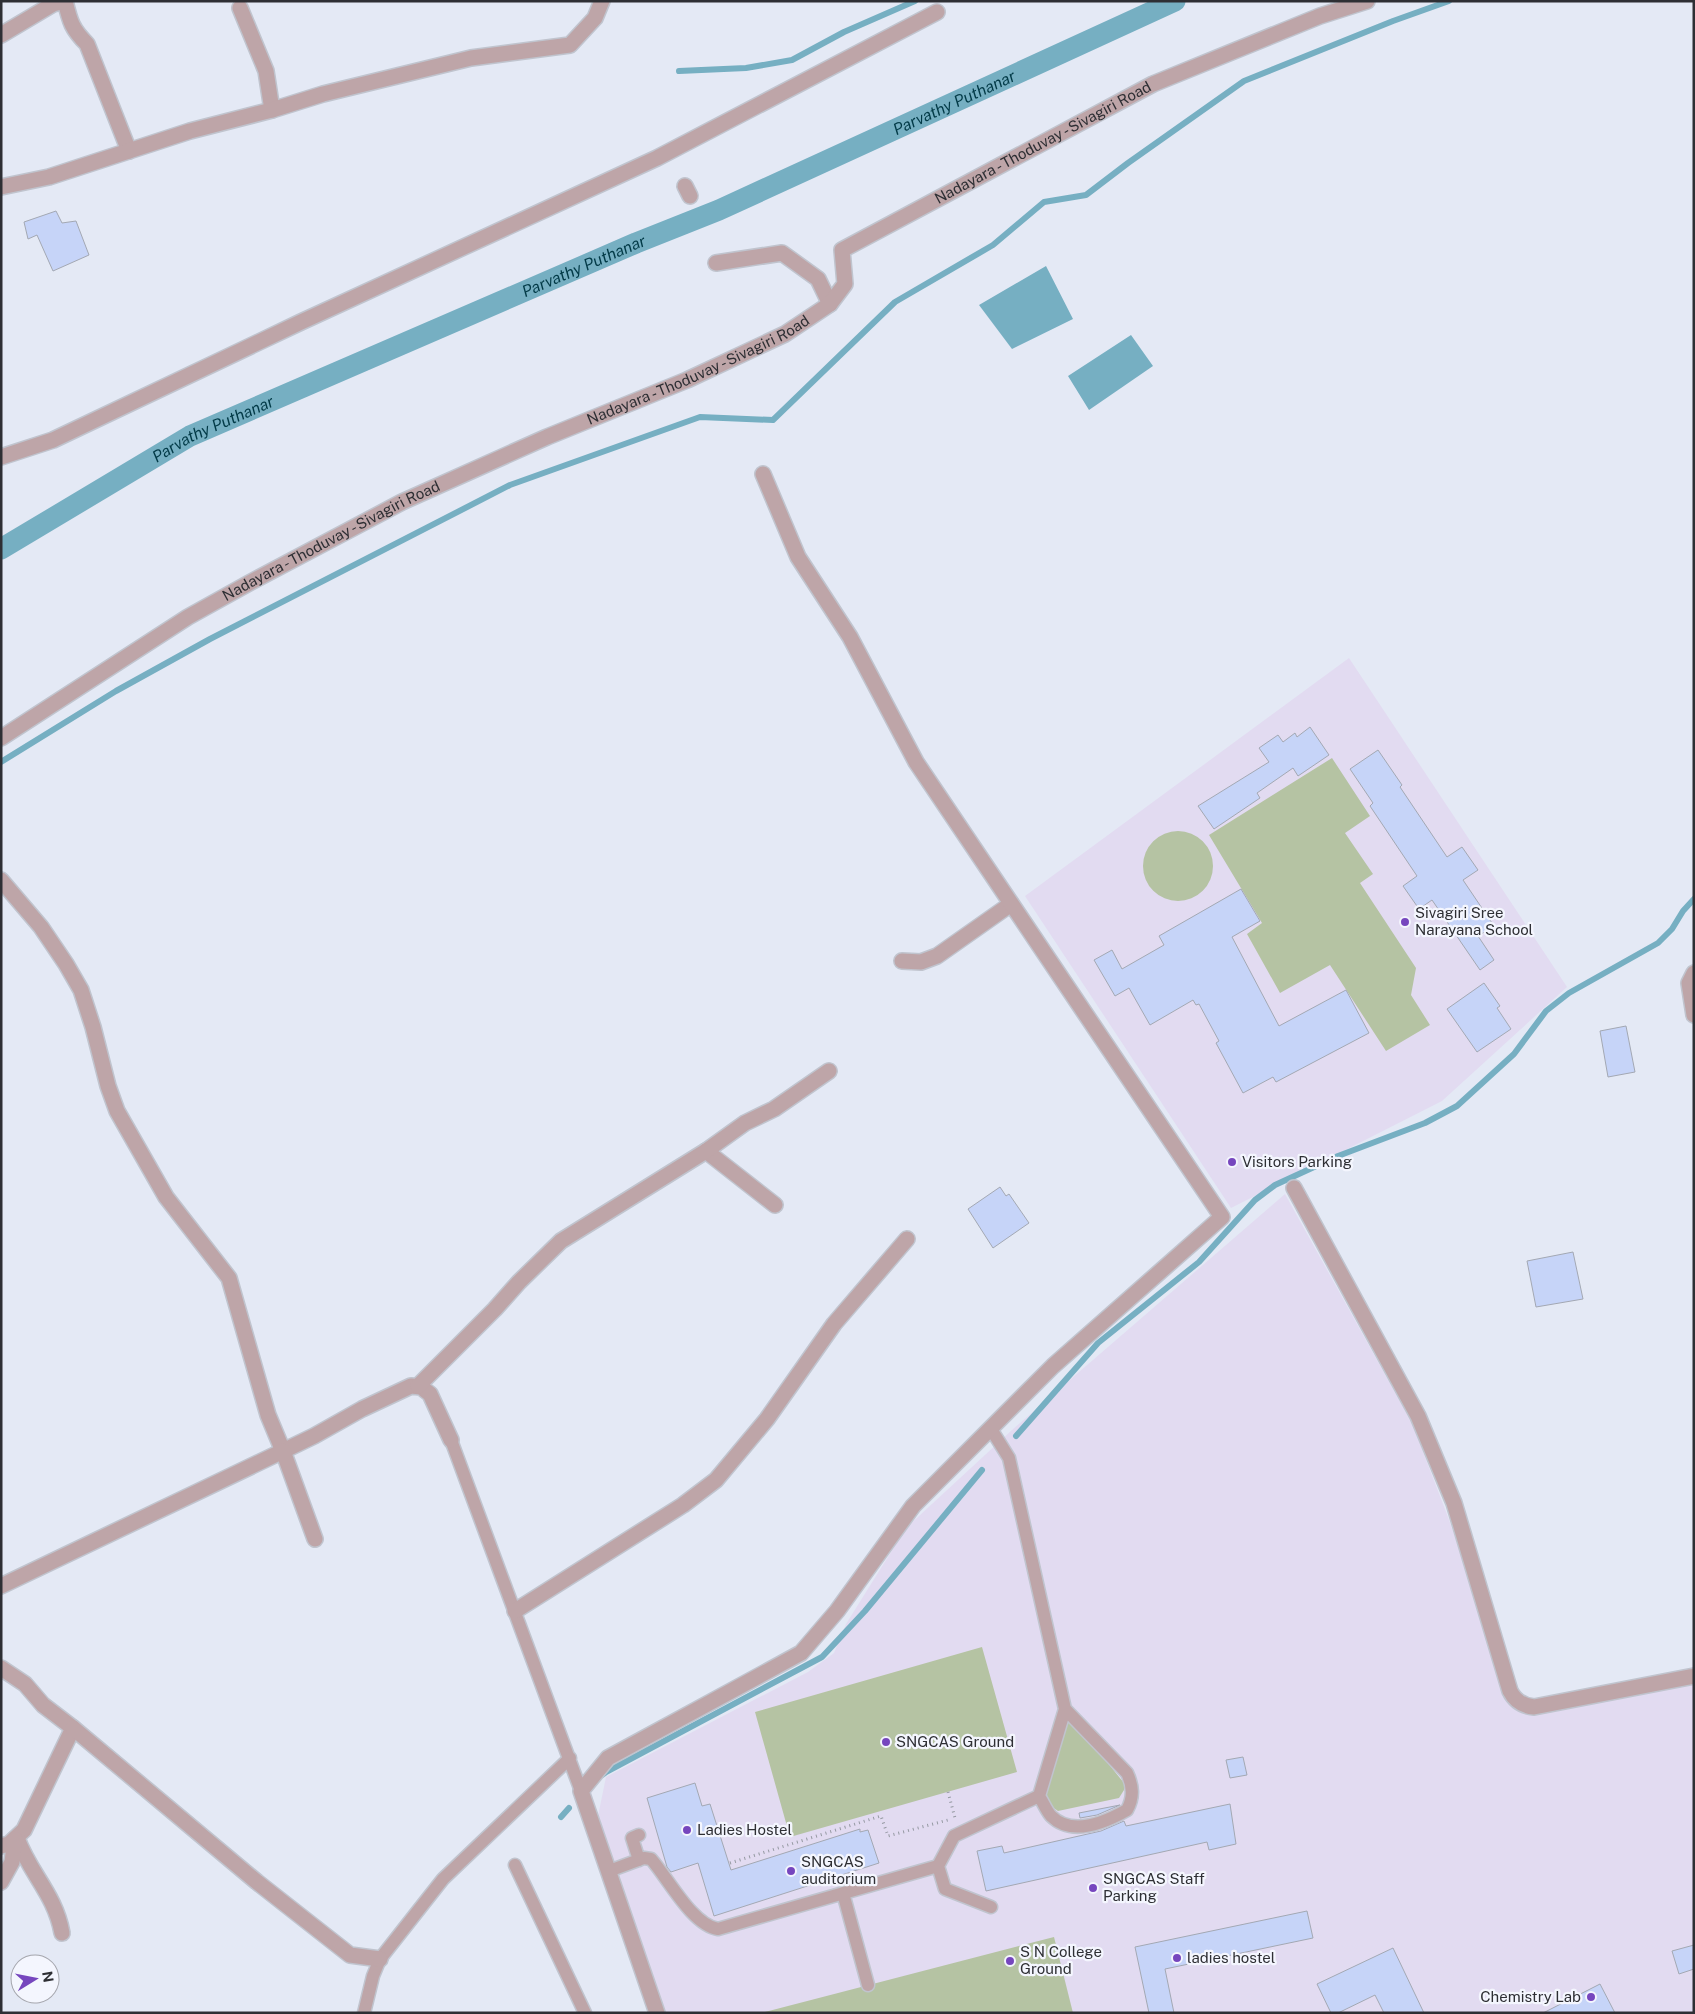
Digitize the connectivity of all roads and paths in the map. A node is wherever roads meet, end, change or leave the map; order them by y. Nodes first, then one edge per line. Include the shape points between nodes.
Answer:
1 (65, 1) edge
2 (602, 1) edge
3 (1366, 1) edge
4 (240, 8) dead end
5 (937, 12) dead end
6 (1, 35) edge
7 (272, 110) junction
8 (129, 151) junction
9 (1, 187) edge
10 (716, 263) dead end
11 (830, 304) junction
12 (1, 457) edge
13 (763, 474) dead end
14 (1, 738) edge
15 (1, 880) edge
16 (1011, 904) junction
17 (902, 961) dead end
18 (1694, 973) edge
19 (1694, 1015) edge
20 (829, 1071) dead end
21 (706, 1151) junction
22 (1294, 1188) dead end
23 (775, 1205) dead end
24 (907, 1239) dead end
25 (418, 1386) junction
26 (991, 1429) junction
27 (450, 1440) joint
28 (283, 1451) junction
29 (315, 1539) dead end
30 (1, 1586) edge
31 (515, 1611) junction
32 (1, 1668) edge
33 (1694, 1676) edge
34 (1066, 1709) junction
35 (73, 1728) junction
36 (570, 1758) junction
37 (582, 1791) junction
38 (948, 1792) dead end
39 (1039, 1796) junction
40 (955, 1818) dead end
41 (639, 1835) dead end
42 (888, 1836) dead end
43 (11, 1841) edge
44 (639, 1860) junction
45 (730, 1862) dead end
46 (515, 1865) dead end
47 (938, 1866) junction
48 (609, 1871) junction
49 (1, 1882) edge
50 (844, 1893) junction
51 (991, 1906) dead end
52 (62, 1932) dead end
53 (380, 1959) junction
54 (868, 1985) dead end
55 (364, 2013) edge
56 (585, 2013) edge
57 (657, 2013) edge

1 - 6 street via 53,4
1 - 8 street via 75,32 88,44
2 - 7 street via 595,18 570,45 471,58 323,94
3 - 11 street, Nadayara - Thoduvay - Sivagiri Road via 1320,16 1153,84 842,250 845,284
4 - 7 street via 266,71
5 - 12 street via 657,158 53,440
7 - 8 street
8 - 9 street via 49,177
10 - 11 street via 782,254 818,279
11 - 14 street, Nadayara - Thoduvay - Sivagiri Road via 785,334 687,380 547,437 402,502 188,617
13 - 16 street via 798,557 850,637 916,762
15 - 28 street via 40,927 81,990 117,1111 166,1197 229,1278 265,1407
16 - 17 street via 937,956 921,962
16 - 26 street via 1222,1217 1053,1366
18 - 19 street via 1689,983
20 - 21 street
21 - 23 street
21 - 25 street via 562,1241
22 - 33 street via 1418,1416 1454,1503 1514,1698 1534,1707
24 - 31 street via 834,1324 767,1420 716,1480 683,1505
25 - 27 street via 430,1394
25 - 28 street via 393,1394
26 - 34 lane via 1009,1458
26 - 37 street via 913,1506 837,1611 800,1653 608,1758
27 - 31 lane
28 - 29 street
28 - 30 street
31 - 36 lane
32 - 35 street via 25,1684 43,1705
34 - 39 lane
34 - 39 lane via 1127,1773 1132,1800 1127,1810 1110,1820 1068,1826 1051,1816
35 - 43 street via 24,1830
35 - 53 street via 257,1882 350,1954
36 - 37 lane
36 - 53 lane via 444,1879
37 - 48 street
38 - 40 path
39 - 47 lane via 954,1836
41 - 44 lane via 632,1838
42 - 45 path via 881,1816
43 - 49 street via 12,1862
43 - 52 street via 56,1907
44 - 48 lane
44 - 50 lane via 651,1859 698,1919 711,1928 718,1929
46 - 56 lane
47 - 50 lane
47 - 51 lane via 945,1889
48 - 57 street
50 - 54 lane
53 - 55 lane

